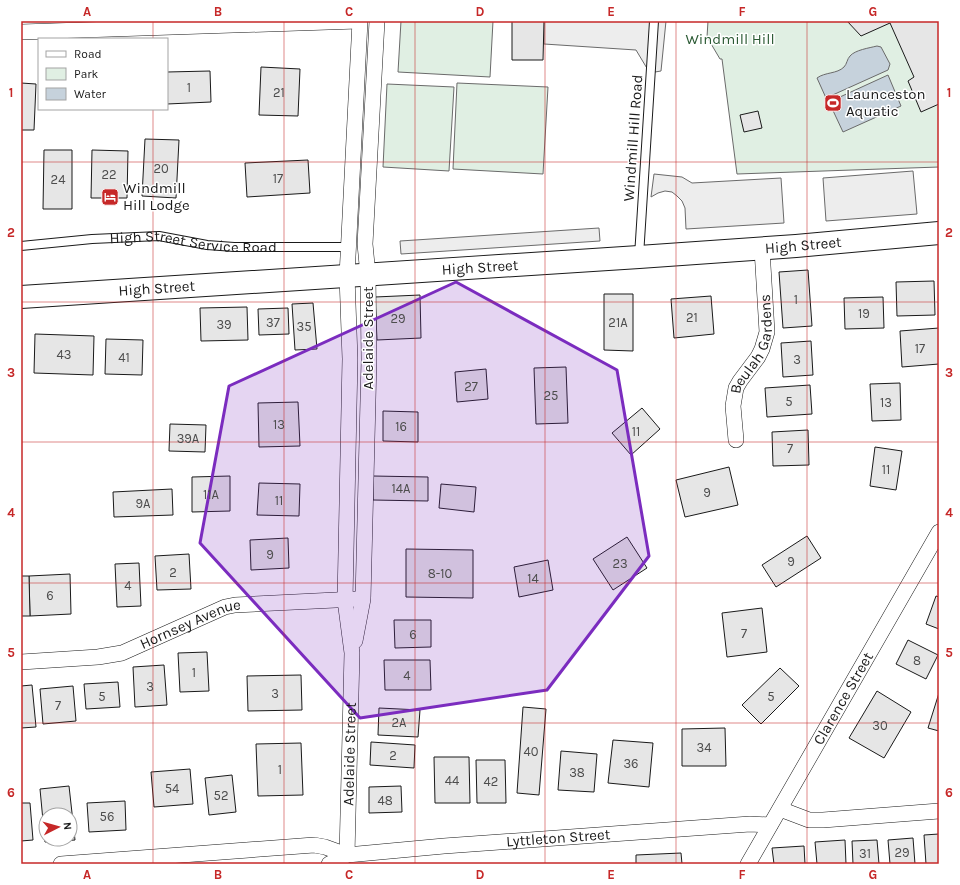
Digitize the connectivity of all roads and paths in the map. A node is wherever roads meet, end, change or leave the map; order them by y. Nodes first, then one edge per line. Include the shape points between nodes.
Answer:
1 (359, 21) edge
2 (377, 21) edge
3 (654, 21) edge
4 (21, 32) edge
5 (353, 161) junction
6 (370, 161) junction
7 (939, 233) edge
8 (365, 244) junction
9 (21, 246) edge
10 (348, 247) junction
11 (762, 248) junction
12 (639, 257) junction
13 (358, 275) junction
14 (21, 297) edge
15 (350, 359) junction
16 (369, 360) junction
17 (358, 403) junction
18 (348, 437) junction
19 (367, 437) junction
20 (736, 440) dead end
21 (347, 496) junction
22 (365, 497) junction
23 (939, 532) edge
24 (346, 547) junction
25 (364, 548) junction
26 (363, 599) junction
27 (345, 600) junction
28 (352, 654) junction
29 (21, 662) edge
30 (780, 808) junction
31 (939, 811) edge
32 (770, 825) junction
33 (347, 855) junction
34 (61, 864) edge
35 (329, 864) edge
36 (748, 864) edge

1 - 4 street
1 - 5 street, Adelaide Street
2 - 6 street, Adelaide Street
3 - 12 lane, Windmill Hill Road
5 - 6 street
5 - 10 street, Adelaide Street
6 - 8 street, Adelaide Street
7 - 11 main road, High Street
8 - 10 street, High Street Service Road
8 - 13 street, Adelaide Street
9 - 10 lane, High Street Service Road via 159,236 207,246
10 - 13 street, Adelaide Street
11 - 12 main road, High Street
11 - 20 street, Beulah Gardens via 767,332 758,357 736,388 733,406
12 - 13 main road, High Street
13 - 14 main road, High Street
13 - 15 street, Adelaide Street
13 - 16 street, Adelaide Street
15 - 16 street
15 - 17 street, Adelaide Street
16 - 17 street, Adelaide Street
17 - 18 street, Adelaide Street
17 - 19 street, Adelaide Street
18 - 19 street
18 - 21 street, Adelaide Street
19 - 22 street, Adelaide Street
21 - 22 street
21 - 24 street, Adelaide Street
22 - 25 street, Adelaide Street
23 - 30 street, Clarence Street
24 - 25 street
24 - 27 street, Adelaide Street
25 - 26 street, Adelaide Street
26 - 27 street, Hornsey Avenue
26 - 28 street, Adelaide Street
27 - 28 street, Adelaide Street
27 - 29 street, Hornsey Avenue via 235,605 225,607 122,653
28 - 33 street, Adelaide Street
30 - 31 street via 809,820
30 - 32 street, Clarence Street
32 - 33 street, Lyttleton Street via 742,824
32 - 36 street, Clarence Street
33 - 34 street, Lyttleton Street via 314,845
33 - 35 street, Lyttleton Street

